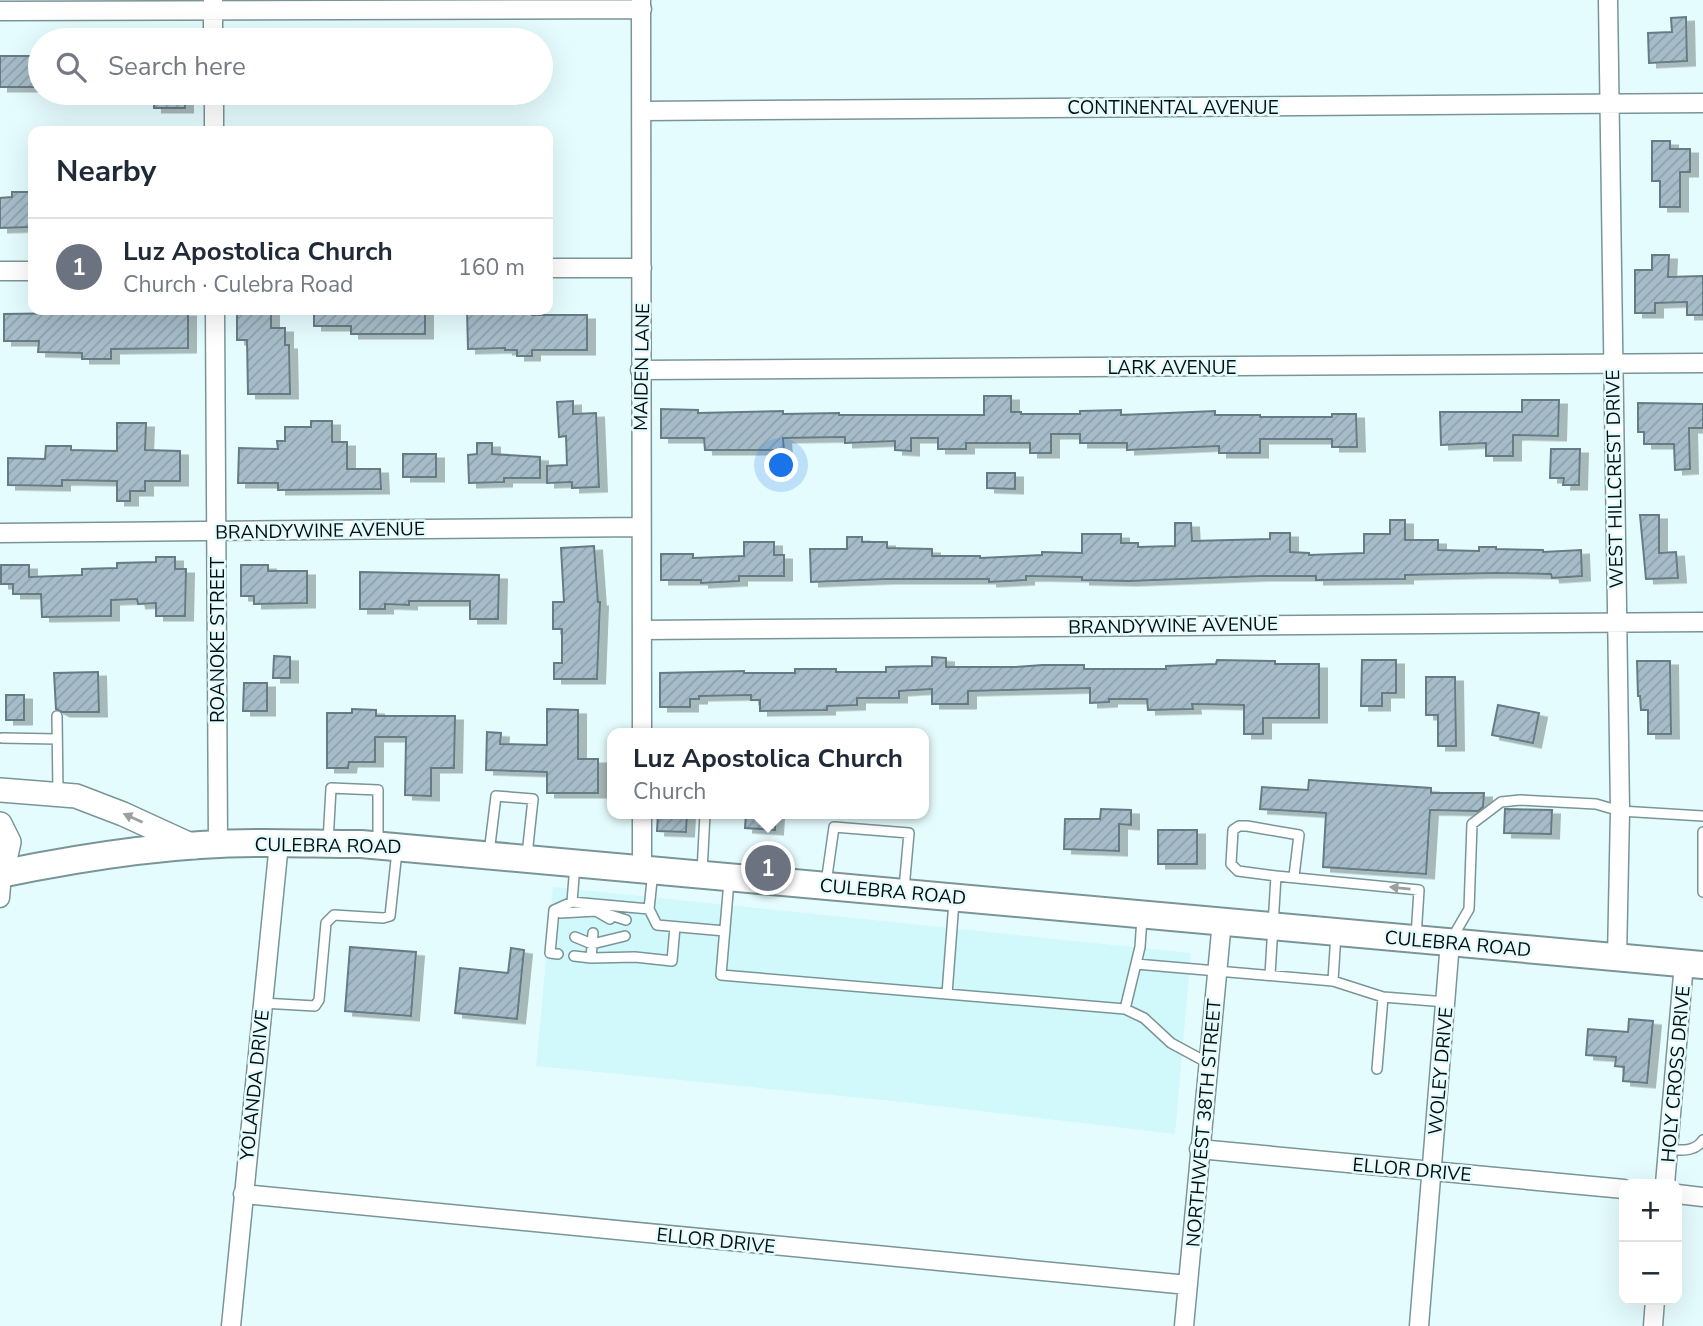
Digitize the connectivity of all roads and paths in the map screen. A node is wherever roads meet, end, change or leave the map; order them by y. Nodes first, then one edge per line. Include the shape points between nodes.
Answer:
1 (1608, 0) edge
2 (213, 5) edge
3 (641, 5) edge
4 (0, 11) edge
5 (213, 28) edge
6 (1609, 103) junction
7 (1703, 103) edge
8 (214, 105) edge
9 (642, 111) junction
10 (214, 126) edge
11 (553, 268) edge
12 (642, 268) junction
13 (0, 271) edge
14 (28, 271) edge
15 (215, 315) edge
16 (1703, 363) edge
17 (1612, 364) junction
18 (640, 370) junction
19 (640, 527) junction
20 (216, 531) junction
21 (0, 533) edge
22 (1617, 622) junction
23 (1703, 622) edge
24 (642, 630) junction
25 (57, 716) dead end
26 (642, 728) edge
27 (2, 738) dead end
28 (57, 738) junction
29 (0, 790) edge
30 (58, 795) junction
31 (1620, 811) junction
32 (1703, 816) edge
33 (642, 819) edge
34 (705, 819) edge
35 (0, 824) edge
36 (1703, 832) edge
37 (279, 843) junction
38 (328, 844) junction
39 (207, 846) junction
40 (387, 846) junction
41 (489, 854) junction
42 (527, 858) junction
43 (575, 862) junction
44 (647, 869) junction
45 (702, 874) junction
46 (730, 876) junction
47 (1276, 876) junction
48 (1294, 876) junction
49 (0, 878) edge
50 (825, 885) junction
51 (903, 892) junction
52 (1703, 892) edge
53 (954, 897) junction
54 (572, 902) junction
55 (649, 909) junction
56 (596, 911) junction
57 (560, 913) dead end
58 (1143, 914) junction
59 (578, 915) dead end
60 (610, 919) dead end
61 (626, 920) dead end
62 (1222, 921) junction
63 (1273, 925) junction
64 (676, 927) junction
65 (725, 931) junction
66 (1336, 931) junction
67 (593, 933) dead end
68 (576, 934) dead end
69 (609, 935) dead end
70 (625, 936) dead end
71 (1416, 939) junction
72 (1450, 942) junction
73 (592, 944) junction
74 (558, 954) dead end
75 (573, 956) dead end
76 (591, 958) junction
77 (1618, 958) junction
78 (1136, 964) junction
79 (1694, 964) edge
80 (1217, 971) junction
81 (1270, 975) junction
82 (1333, 981) junction
83 (947, 994) junction
84 (1383, 997) junction
85 (1446, 1002) junction
86 (262, 1003) junction
87 (1125, 1009) junction
88 (1208, 1063) junction
89 (1377, 1069) dead end
90 (1703, 1140) edge
91 (1199, 1149) junction
92 (1669, 1150) junction
93 (1432, 1171) junction
94 (1666, 1179) edge
95 (1619, 1189) edge
96 (243, 1194) junction
97 (1682, 1195) edge
98 (1703, 1197) edge
99 (1188, 1285) junction
100 (1655, 1305) edge
101 (231, 1326) edge
102 (1184, 1326) edge
103 (1419, 1326) edge
104 (1653, 1326) edge

1 - 6 street, WEST HILLCREST DRIVE
2 - 3 street
2 - 4 street
2 - 5 street
3 - 9 street, MAIDEN LANE
6 - 7 street, CONTINENTAL AVENUE
6 - 9 street, CONTINENTAL AVENUE
6 - 17 street, WEST HILLCREST DRIVE
8 - 10 street
9 - 12 street, MAIDEN LANE
11 - 12 street
12 - 18 street, MAIDEN LANE
13 - 14 street
15 - 20 street, ROANOKE STREET
16 - 17 street, LARK AVENUE
17 - 18 street, LARK AVENUE
17 - 22 street, WEST HILLCREST DRIVE
18 - 19 street, MAIDEN LANE
19 - 20 street, BRANDYWINE AVENUE
19 - 24 street, MAIDEN LANE
20 - 21 street, BRANDYWINE AVENUE
20 - 39 street, ROANOKE STREET
22 - 23 street, BRANDYWINE AVENUE
22 - 24 street, BRANDYWINE AVENUE
22 - 31 street, WEST HILLCREST DRIVE
24 - 26 street, MAIDEN LANE
25 - 28 lane
27 - 28 lane
28 - 30 lane
29 - 30 street
39 -> 30 street via 76,796
31 - 32 lane
31 - 72 lane via 1596,804 1520,800 1501,802 1483,814 1472,824 1469,909
31 - 77 street, WEST HILLCREST DRIVE
33 - 44 street
34 - 45 lane
35 - 49 street via 9,842
36 - 52 lane
37 - 38 main road, CULEBRA ROAD
37 - 39 main road, CULEBRA ROAD
37 - 86 street, YOLANDA DRIVE
38 - 40 main road, CULEBRA ROAD
38 - 40 lane via 331,788 342,788 378,790
39 - 49 main road, CULEBRA ROAD via 66,862
40 - 41 main road, CULEBRA ROAD
40 - 86 lane via 390,916 334,915 326,923 319,1000 314,1006
41 - 42 main road, CULEBRA ROAD
41 - 42 lane via 496,796 533,799
42 - 43 main road, CULEBRA ROAD
43 - 44 main road, CULEBRA ROAD
43 - 54 lane
44 - 45 main road, CULEBRA ROAD
44 - 55 lane
45 - 46 main road, CULEBRA ROAD
46 - 50 main road, CULEBRA ROAD
46 - 65 lane
47 - 48 lane
47 - 48 lane via 1234,868 1233,830 1247,826 1299,835
47 - 63 lane
71 -> 48 lane via 1419,890
50 - 51 main road, CULEBRA ROAD
50 - 51 lane via 834,827 909,833
51 - 53 main road, CULEBRA ROAD
53 - 58 main road, CULEBRA ROAD
53 - 83 lane
54 - 56 lane
54 - 74 lane via 554,910 550,953
55 - 56 lane
55 - 64 lane via 657,925
56 - 57 lane
56 - 59 lane
56 - 60 lane
56 - 61 lane
58 - 62 main road, CULEBRA ROAD
58 - 78 lane
62 - 63 main road, CULEBRA ROAD
62 - 80 street, NORTHWEST 38TH STREET
63 - 66 main road, CULEBRA ROAD
63 - 81 lane
64 - 65 lane
64 - 76 lane via 672,961
65 - 83 lane via 721,975
66 - 71 main road, CULEBRA ROAD
66 - 82 lane
67 - 73 lane
68 - 73 lane
69 - 73 lane
70 - 73 lane
71 - 72 main road, CULEBRA ROAD
72 - 77 main road, CULEBRA ROAD
72 - 85 street, WOLEY DRIVE
73 - 76 lane
75 - 76 lane
77 - 79 main road, CULEBRA ROAD
78 - 80 lane
78 - 87 lane
79 - 92 street, HOLY CROSS DRIVE
80 - 81 lane
80 - 88 street, NORTHWEST 38TH STREET
81 - 82 lane
82 - 84 lane
83 - 87 lane
84 - 85 lane
84 - 89 lane
85 - 93 street, WOLEY DRIVE
86 - 96 street, YOLANDA DRIVE
87 - 88 lane
88 - 91 street, NORTHWEST 38TH STREET
90 - 92 lane via 1691,1149
91 - 93 street, ELLOR DRIVE
91 - 99 street, NORTHWEST 38TH STREET
92 - 94 street, HOLY CROSS DRIVE
93 - 95 street, ELLOR DRIVE
93 - 103 street, WOLEY DRIVE
96 - 99 street, ELLOR DRIVE
96 - 101 street, YOLANDA DRIVE
97 - 98 street
99 - 102 street, NORTHWEST 38TH STREET
100 - 104 street

